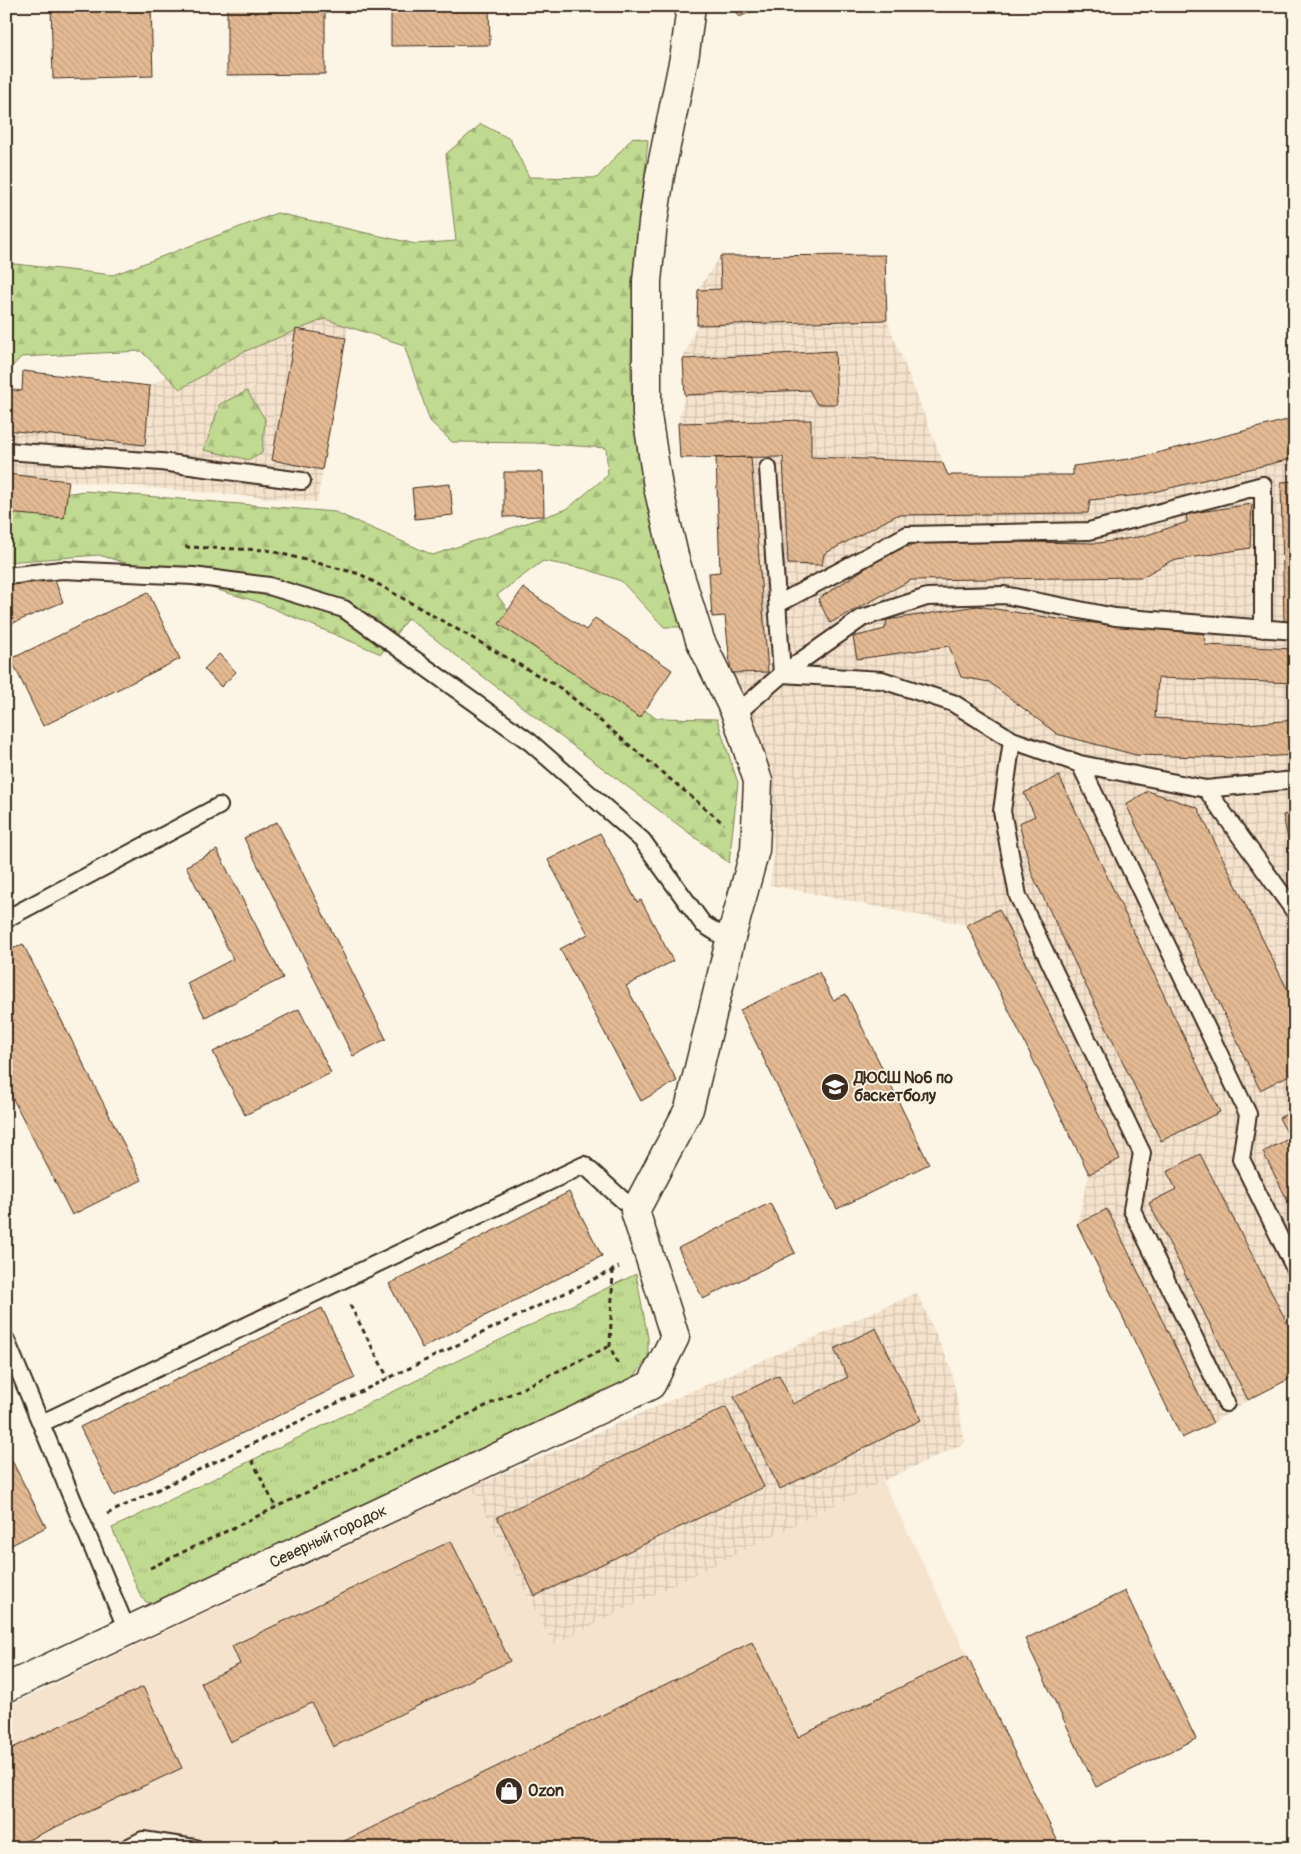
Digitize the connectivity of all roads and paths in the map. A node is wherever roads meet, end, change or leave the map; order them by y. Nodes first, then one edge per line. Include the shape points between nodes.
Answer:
1 (691, 6) edge
2 (6, 451) edge
3 (768, 468) dead end
4 (302, 481) dead end
5 (6, 576) edge
6 (778, 604) junction
7 (1264, 629) junction
8 (1295, 631) edge
9 (782, 674) junction
10 (736, 714) junction
11 (1012, 740) junction
12 (1080, 764) junction
13 (1295, 780) edge
14 (1206, 789) junction
15 (219, 806) dead end
16 (1295, 912) edge
17 (6, 919) edge
18 (730, 942) junction
19 (635, 1211) junction
20 (648, 1253) junction
21 (1295, 1269) edge
22 (613, 1270) junction
23 (339, 1282) junction
24 (6, 1340) edge
25 (610, 1346) junction
26 (388, 1378) junction
27 (641, 1390) junction
28 (1226, 1403) dead end
29 (42, 1423) junction
30 (252, 1460) dead end
31 (276, 1506) junction
32 (84, 1525) junction
33 (150, 1568) dead end
34 (128, 1630) junction
35 (6, 1688) edge
36 (127, 1848) edge
37 (195, 1848) edge

1 - 10 street via 653,222 647,280 647,415 674,560 700,640
2 - 4 lane via 161,462
3 - 6 lane
5 - 18 lane via 62,570 193,576 270,586 344,609 530,742 642,840 703,924
6 - 7 lane via 907,535 1088,531 1263,485
6 - 9 lane
7 - 8 lane
7 - 9 lane via 1115,617 1004,595 927,597 862,618
9 - 10 lane
9 - 11 lane via 882,680 953,703
10 - 18 street via 758,782 755,850
11 - 12 lane
11 - 28 lane via 1002,811 1018,896 1142,1152 1132,1210
12 - 14 lane
12 - 21 lane via 1248,1114 1241,1159
13 - 14 lane
14 - 16 lane
15 - 17 lane
18 - 19 street via 689,1109
19 - 20 street
19 - 23 lane via 584,1165
20 - 22 path
20 - 27 street via 675,1337
22 - 25 path
22 - 26 path
23 - 26 path
23 - 29 lane
24 - 29 lane
25 - 27 path
25 - 31 path
26 - 32 path
27 - 34 street, Северный городок
29 - 32 lane
30 - 31 path
31 - 33 path
32 - 34 lane
34 - 35 street, Северный городок
36 - 37 lane via 143,1840

